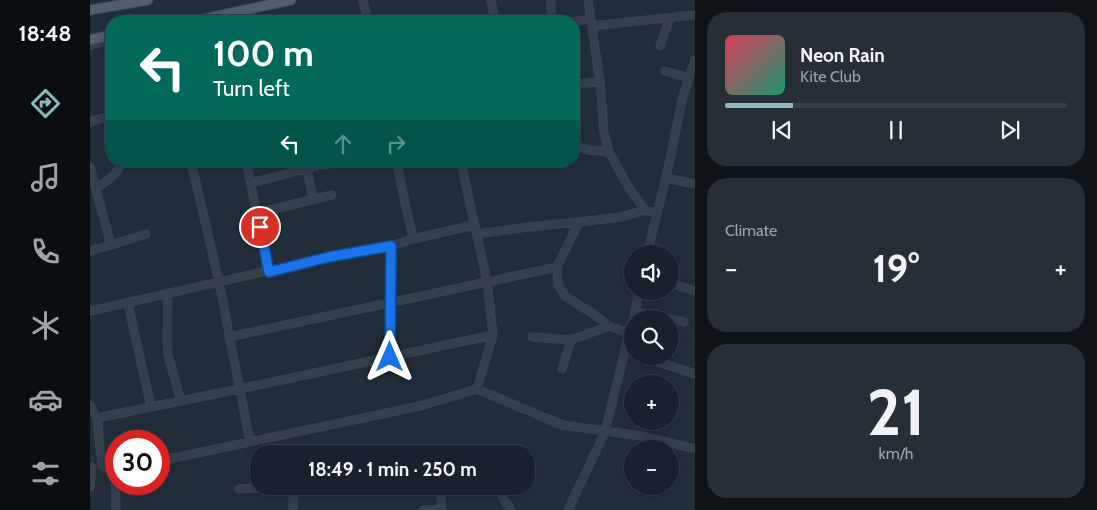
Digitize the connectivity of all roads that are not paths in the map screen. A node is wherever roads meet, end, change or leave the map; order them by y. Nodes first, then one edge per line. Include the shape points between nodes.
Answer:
1 (148, 0) edge
2 (291, 0) edge
3 (363, 0) edge
4 (491, 0) edge
5 (551, 0) edge
6 (588, 0) edge
7 (90, 10) edge
8 (233, 15) edge
9 (367, 15) edge
10 (494, 15) edge
11 (551, 15) edge
12 (694, 15) edge
13 (670, 18) junction
14 (580, 22) edge
15 (591, 22) junction
16 (105, 36) edge
17 (90, 40) edge
18 (105, 41) edge
19 (90, 45) edge
20 (660, 46) dead end
21 (694, 60) edge
22 (665, 71) dead end
23 (689, 78) junction
24 (600, 82) junction
25 (580, 84) edge
26 (105, 118) edge
27 (90, 122) edge
28 (580, 147) edge
29 (609, 152) junction
30 (90, 166) edge
31 (120, 167) edge
32 (192, 167) edge
33 (247, 167) edge
34 (311, 167) edge
35 (397, 167) edge
36 (462, 167) edge
37 (307, 169) junction
38 (666, 178) junction
39 (251, 183) junction
40 (694, 184) edge
41 (96, 188) junction
42 (332, 195) dead end
43 (313, 199) junction
44 (645, 210) junction
45 (257, 213) junction
46 (656, 213) junction
47 (579, 222) junction
48 (474, 225) junction
49 (146, 234) dead end
50 (476, 234) junction
51 (413, 239) junction
52 (112, 245) junction
53 (650, 245) edge
54 (391, 246) junction
55 (90, 251) edge
56 (557, 267) junction
57 (269, 272) junction
58 (487, 281) junction
59 (218, 282) junction
60 (679, 286) edge
61 (694, 291) edge
62 (168, 294) junction
63 (389, 302) junction
64 (128, 304) junction
65 (90, 311) edge
66 (679, 321) edge
67 (684, 322) dead end
68 (609, 326) junction
69 (624, 332) edge
70 (493, 335) junction
71 (229, 337) junction
72 (532, 337) dead end
73 (571, 340) junction
74 (390, 357) junction
75 (625, 365) edge
76 (668, 365) edge
77 (562, 369) dead end
78 (694, 374) edge
79 (239, 389) junction
80 (477, 389) junction
81 (181, 401) junction
82 (90, 405) edge
83 (150, 407) junction
84 (96, 418) junction
85 (605, 432) junction
86 (250, 442) junction
87 (694, 449) edge
88 (170, 459) edge
89 (102, 466) junction
90 (91, 467) edge
91 (105, 468) edge
92 (90, 487) edge
93 (250, 488) edge
94 (239, 489) dead end
95 (116, 495) edge
96 (294, 495) edge
97 (441, 495) edge
98 (502, 495) edge
99 (116, 510) edge
100 (293, 510) edge
101 (423, 510) edge
102 (442, 510) edge
103 (511, 510) edge
104 (568, 510) edge

1 - 7 main road
2 - 8 main road
3 - 9 street
4 - 10 street
5 - 11 street
6 - 15 street
12 - 13 street
13 - 15 street
13 - 20 street
14 - 15 street
15 - 24 street
16 - 17 main road
18 - 19 street
21 - 23 street
22 - 23 street
23 - 38 street
24 - 25 street
24 - 29 street via 604,133
26 - 27 street
28 - 29 street
29 - 44 street
30 - 41 street
31 - 41 street via 115,175
32 - 59 street
33 - 39 street
34 - 37 street
35 - 51 street
36 - 48 street
37 - 39 street
37 - 43 street
38 - 40 street
38 - 46 street
39 - 45 street
41 - 52 street
42 - 43 street
43 - 45 street
44 - 46 street
44 - 47 street via 621,217
45 - 57 street
46 - 53 street
47 - 50 street
47 - 56 street
48 - 50 street
48 - 51 street
49 - 52 street
50 - 58 street
51 - 54 street
52 - 55 street
54 - 57 street
54 - 63 street
56 - 58 street
56 - 68 street via 558,286 565,296
57 - 59 street
58 - 63 street
58 - 70 street
59 - 62 street
59 - 71 street
60 - 61 street
62 - 64 street
62 - 81 street via 168,355
63 - 71 street
63 - 74 street
64 - 65 street
64 - 83 street
66 - 67 street
68 - 69 street
68 - 73 street
70 - 74 street
70 - 80 street
71 - 79 street
72 - 73 street
73 - 77 street
74 - 79 street
75 - 85 street
76 - 78 street
79 - 81 street
79 - 86 street
80 - 85 street via 562,425
80 - 86 street via 420,406
81 - 83 street
82 - 84 street
83 - 84 street
84 - 89 street
85 - 87 street via 642,436
85 - 104 street
86 - 88 street
89 - 90 street
89 - 91 street
90 - 92 street
93 - 94 street
95 - 99 street
96 - 100 street
97 - 102 street
98 - 103 street
101 - 102 street

